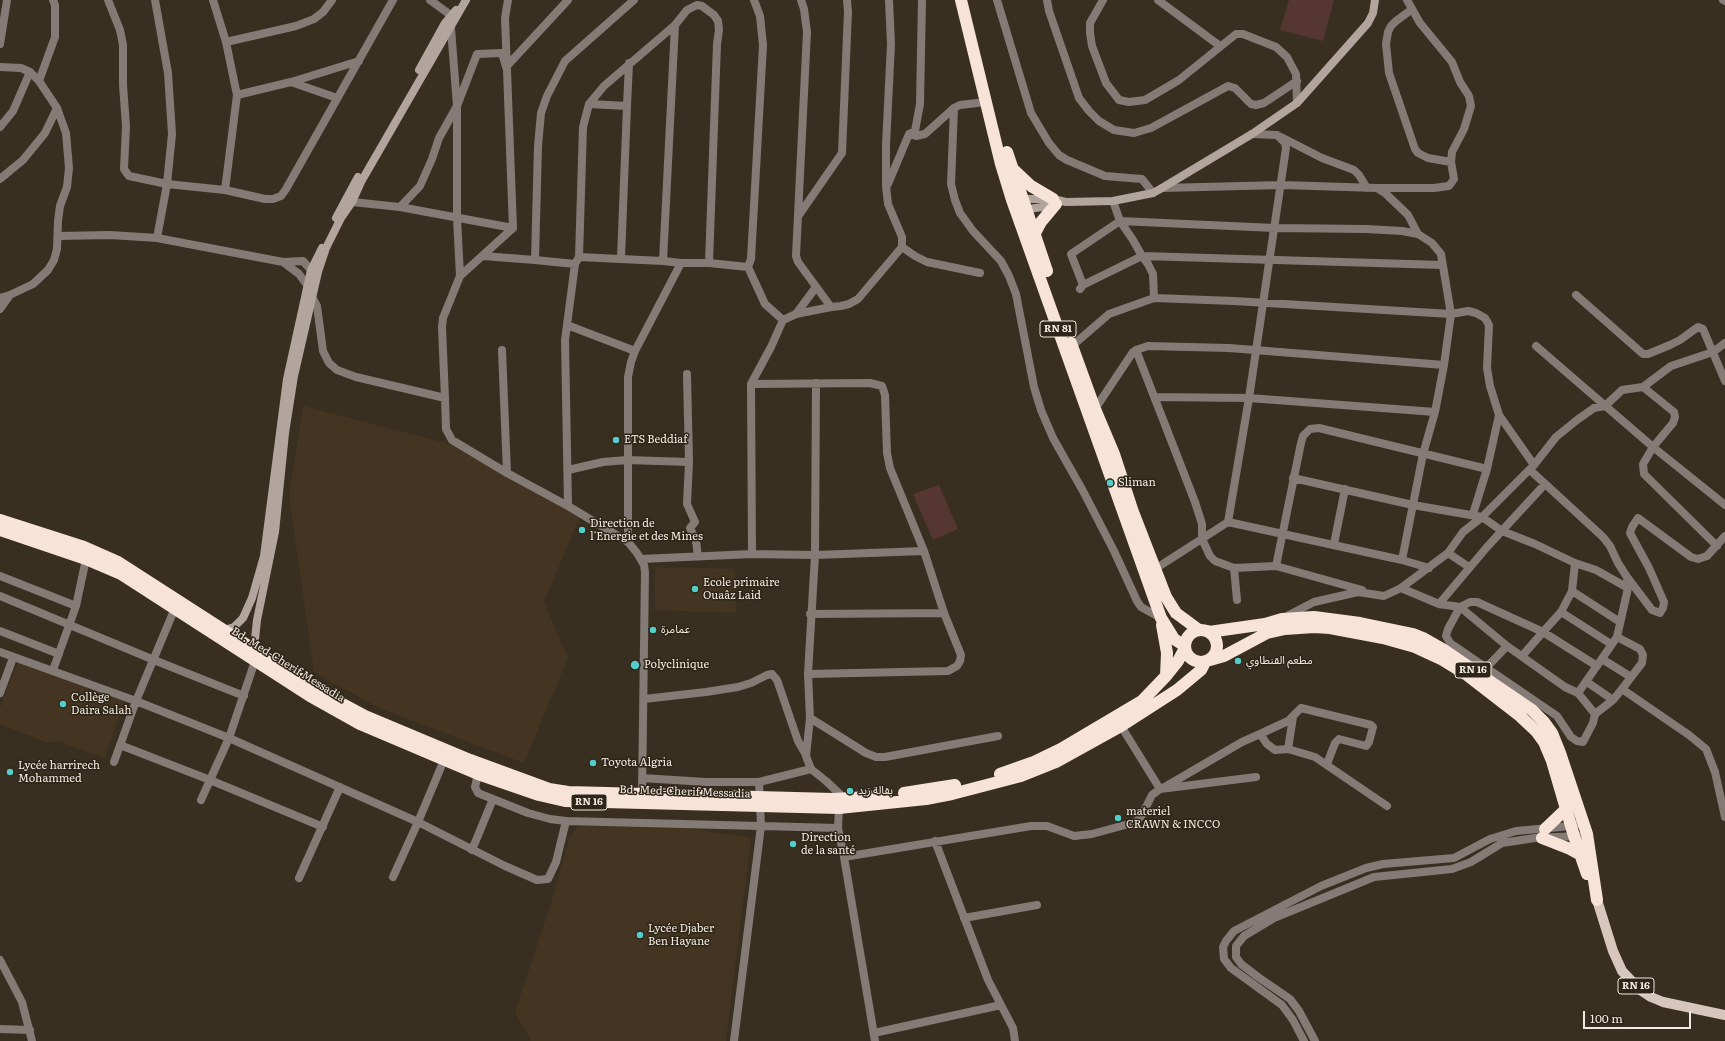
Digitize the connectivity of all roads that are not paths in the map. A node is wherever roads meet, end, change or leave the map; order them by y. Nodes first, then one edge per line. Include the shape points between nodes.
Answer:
1 (7, 0) edge
2 (53, 0) edge
3 (108, 0) edge
4 (155, 0) edge
5 (213, 0) edge
6 (332, 0) edge
7 (393, 0) edge
8 (430, 0) edge
9 (461, 0) edge
10 (466, 0) edge
11 (508, 0) edge
12 (568, 0) edge
13 (634, 0) edge
14 (754, 0) edge
15 (801, 0) edge
16 (847, 0) edge
17 (889, 0) edge
18 (922, 0) edge
19 (961, 0) edge
20 (968, 0) edge
21 (997, 0) edge
22 (1047, 0) edge
23 (1103, 0) edge
24 (1158, 0) edge
25 (1375, 0) edge
26 (1407, 0) edge
27 (1411, 10) junction
28 (452, 16) junction
29 (675, 25) junction
30 (451, 28) junction
31 (226, 42) junction
32 (0, 44) edge
33 (1220, 46) junction
34 (359, 61) junction
35 (629, 63) junction
36 (0, 66) edge
37 (506, 67) junction
38 (30, 72) junction
39 (39, 81) junction
40 (1297, 81) junction
41 (291, 82) junction
42 (237, 95) junction
43 (337, 98) junction
44 (986, 102) junction
45 (1298, 103) junction
46 (589, 104) junction
47 (457, 106) junction
48 (627, 106) junction
49 (57, 108) junction
50 (954, 108) junction
51 (0, 127) edge
52 (909, 134) junction
53 (1252, 134) junction
54 (1277, 135) junction
55 (1451, 162) junction
56 (1011, 166) junction
57 (0, 179) edge
58 (167, 184) junction
59 (1282, 185) junction
60 (886, 186) junction
61 (1162, 188) junction
62 (1367, 188) junction
63 (1377, 188) junction
64 (225, 190) junction
65 (1153, 193) junction
66 (1113, 201) junction
67 (352, 202) junction
68 (1058, 202) junction
69 (1019, 205) junction
70 (400, 207) junction
71 (799, 215) junction
72 (457, 218) junction
73 (1120, 221) junction
74 (512, 228) junction
75 (1275, 228) junction
76 (1418, 234) junction
77 (1034, 235) junction
78 (58, 236) junction
79 (157, 238) junction
80 (902, 247) junction
81 (483, 256) junction
82 (1142, 256) junction
83 (621, 258) junction
84 (535, 260) junction
85 (577, 260) junction
86 (663, 261) junction
87 (1269, 261) junction
88 (283, 262) junction
89 (681, 263) junction
90 (709, 263) junction
91 (1442, 265) junction
92 (748, 267) junction
93 (315, 271) junction
94 (980, 273) dead end
95 (460, 276) junction
96 (816, 286) junction
97 (311, 287) junction
98 (10, 295) junction
99 (1576, 295) dead end
100 (312, 297) junction
101 (0, 298) edge
102 (1154, 298) junction
103 (1263, 304) junction
104 (831, 307) junction
105 (0, 309) edge
106 (796, 314) junction
107 (1451, 314) junction
108 (783, 320) junction
109 (567, 325) junction
110 (1725, 343) edge
111 (1072, 346) junction
112 (1536, 346) dead end
113 (502, 350) dead end
114 (1136, 350) junction
115 (1256, 350) junction
116 (297, 351) junction
117 (635, 351) junction
118 (1713, 352) junction
119 (1444, 364) junction
120 (687, 374) dead end
121 (1725, 381) edge
122 (816, 383) junction
123 (751, 384) junction
124 (1643, 387) junction
125 (445, 398) junction
126 (1156, 398) junction
127 (1249, 398) junction
128 (1605, 406) junction
129 (1095, 409) junction
130 (1434, 412) junction
131 (1499, 415) junction
132 (1653, 447) junction
133 (1423, 454) junction
134 (627, 460) junction
135 (689, 462) junction
136 (1532, 468) junction
137 (1487, 469) junction
138 (568, 470) junction
139 (507, 473) junction
140 (1293, 478) junction
141 (1546, 484) junction
142 (1345, 490) junction
143 (1413, 505) junction
144 (1725, 505) edge
145 (568, 506) junction
146 (1473, 514) junction
147 (1482, 517) junction
148 (0, 520) edge
149 (1228, 522) junction
150 (0, 530) edge
151 (1502, 531) junction
152 (1281, 533) junction
153 (1725, 536) edge
154 (1202, 539) junction
155 (628, 542) junction
156 (1334, 544) junction
157 (1717, 546) junction
158 (924, 551) junction
159 (1448, 553) junction
160 (752, 554) junction
161 (815, 555) junction
162 (698, 556) junction
163 (86, 559) junction
164 (641, 559) junction
165 (1402, 560) junction
166 (1575, 563) junction
167 (1276, 566) junction
168 (1469, 567) junction
169 (1234, 568) junction
170 (1429, 568) junction
171 (1155, 569) junction
172 (0, 576) edge
173 (1627, 577) junction
174 (1402, 588) junction
175 (1628, 588) junction
176 (1572, 592) junction
177 (0, 596) edge
178 (1384, 596) junction
179 (1237, 600) dead end
180 (1439, 604) junction
181 (76, 606) junction
182 (1460, 607) junction
183 (175, 608) junction
184 (1560, 612) junction
185 (944, 613) junction
186 (810, 614) junction
187 (1161, 618) junction
188 (1282, 619) junction
189 (1620, 622) junction
190 (70, 626) junction
191 (224, 630) junction
192 (0, 631) edge
193 (1204, 631) junction
194 (1277, 632) junction
195 (1543, 632) junction
196 (1617, 637) junction
197 (1611, 644) junction
198 (1507, 646) junction
199 (1185, 647) junction
200 (0, 652) edge
201 (256, 653) junction
202 (59, 654) junction
203 (1522, 656) junction
204 (13, 658) junction
205 (154, 660) junction
206 (1208, 661) junction
207 (1600, 663) junction
208 (1486, 668) junction
209 (53, 670) junction
210 (808, 674) junction
211 (1166, 676) junction
212 (1631, 676) junction
213 (2, 678) edge
214 (1587, 682) junction
215 (1622, 689) junction
216 (0, 693) edge
217 (1578, 693) junction
218 (244, 696) junction
219 (644, 699) junction
220 (1613, 700) junction
221 (136, 701) junction
222 (1595, 714) junction
223 (1293, 717) junction
224 (810, 718) junction
225 (1121, 726) junction
226 (1260, 734) junction
227 (998, 736) dead end
228 (229, 738) junction
229 (120, 745) junction
230 (1288, 749) junction
231 (806, 756) junction
232 (444, 760) junction
233 (114, 762) dead end
234 (1327, 764) junction
235 (811, 769) junction
236 (478, 774) junction
237 (1256, 777) dead end
238 (642, 778) junction
239 (210, 780) junction
240 (760, 782) junction
241 (340, 787) junction
242 (1161, 789) junction
243 (642, 794) junction
244 (493, 799) junction
245 (201, 800) dead end
246 (761, 802) junction
247 (842, 803) junction
248 (1387, 806) dead end
249 (1566, 809) junction
250 (1725, 818) edge
251 (566, 821) junction
252 (418, 822) junction
253 (761, 826) junction
254 (323, 827) junction
255 (838, 828) junction
256 (1579, 830) junction
257 (1543, 833) junction
258 (936, 841) junction
259 (472, 850) junction
260 (1581, 855) junction
261 (844, 857) junction
262 (393, 877) dead end
263 (299, 878) dead end
264 (1597, 900) junction
265 (1037, 905) dead end
266 (964, 918) junction
267 (0, 960) edge
268 (1001, 1005) junction
269 (1725, 1015) edge
270 (0, 1029) edge
271 (30, 1030) junction
272 (875, 1037) edge
273 (32, 1041) edge
274 (734, 1041) edge
275 (1015, 1041) edge
276 (1304, 1041) edge
277 (1315, 1041) edge

1 - 32 street
2 - 39 street via 54,37
3 - 58 street via 123,45 126,126 124,169 129,176
4 - 58 street via 168,73 172,134
5 - 31 street
6 - 31 street via 323,12 296,26
7 - 34 street
8 - 28 street
9 - 28 street
10 - 30 street
11 - 37 street via 505,18
12 - 37 street
13 - 84 street via 565,61 547,96 541,114 539,133
14 - 92 street via 760,16 763,45 751,259
15 - 71 street via 807,32
16 - 71 street via 842,153
17 - 60 street via 891,44
18 - 52 street via 920,104 915,131
19 - 44 highway, RN 81
20 - 56 highway, RN 81
21 - 65 street via 1031,113 1049,144 1067,160 1104,176 1142,179
22 - 40 street via 1079,98 1089,111 1114,130 1134,133 1151,128 1228,86 1235,88 1251,104 1256,105 1264,103
23 - 33 street via 1090,23 1092,46 1106,83 1119,100 1145,100 1179,80
24 - 33 street
25 - 45 street via 1368,23
26 - 27 street
27 - 55 street via 1452,62 1471,102 1464,129 1452,152
27 - 55 street via 1391,26 1388,32 1386,44 1389,72 1414,149 1428,158
28 - 93 street via 445,23 344,201
29 - 35 street
29 - 86 street
29 - 90 street via 687,10 697,6 709,11 718,21
30 - 47 street
30 - 67 street via 361,182
31 - 42 street
33 - 40 street via 1236,34 1249,35 1276,47 1287,57
34 - 41 street
34 - 43 street
35 - 46 street
35 - 48 street
36 - 38 street via 21,68
37 - 47 street via 502,53 477,54
37 - 74 street
38 - 39 street
38 - 51 street via 13,111
39 - 49 street
40 - 45 street
41 - 42 street
41 - 43 street
42 - 64 street
43 - 64 street via 281,196 265,199
44 - 50 street
44 - 69 highway, RN 81
45 - 53 street
46 - 48 street
46 - 85 street via 584,127
47 - 70 street via 439,138 420,186
47 - 72 street
48 - 83 street
49 - 57 street via 45,134 23,160
49 - 78 street via 66,134 69,168 59,213
50 - 52 street via 925,134
50 - 187 street via 951,184 960,213 1001,261 1009,276 1016,294 1034,387 1053,438 1114,551 1136,601 1141,607
52 - 60 street
53 - 54 street
53 - 61 street
54 - 59 street via 1285,143 1286,148
54 - 62 street via 1322,158 1354,170
55 - 63 street via 1454,179 1449,186
56 - 68 highway via 1031,186
56 - 69 highway, RN 81
58 - 64 street
58 - 79 street
59 - 61 street
59 - 62 street
59 - 75 street
60 - 80 street via 888,204 902,237
61 - 65 street
62 - 63 street
63 - 76 street via 1408,215
65 - 66 street
66 - 68 street
66 - 73 street
67 - 70 street
67 - 93 street
68 - 69 street
68 - 77 highway
69 - 77 highway, RN 81
69 - 187 highway, RN 81
70 - 72 street
71 - 96 street via 796,256
72 - 74 street
72 - 95 street
73 - 75 street
73 - 82 street
73 - 82 street via 1071,254 1081,287
74 - 81 street
75 - 76 street via 1366,229
75 - 87 street
76 - 91 street via 1438,249
77 - 111 highway, RN 81
78 - 79 street via 110,235
78 - 98 street via 55,255 48,270 33,284
79 - 88 street
80 - 94 street via 927,262
80 - 104 street via 858,299 849,304
81 - 84 street
81 - 95 street
82 - 87 street
82 - 102 street via 1152,274
83 - 85 street
83 - 86 street
84 - 85 street
85 - 109 street
86 - 89 street
87 - 91 street
87 - 103 street
88 - 93 street via 303,261
88 - 97 street
89 - 90 street
89 - 117 street
90 - 92 street
91 - 107 street
92 - 108 street via 765,304
93 - 97 street
95 - 125 street via 442,327
96 - 104 street
96 - 106 street
97 - 100 street
97 - 116 street
98 - 101 street
98 - 105 street
99 - 118 street via 1643,354 1670,345 1698,327 1703,329
100 - 116 street
100 - 125 street via 317,306 323,351 330,364 337,370 356,377
102 - 103 street
102 - 111 street via 1109,314
103 - 107 street
103 - 115 street
104 - 106 street
106 - 108 street
107 - 119 street
107 - 131 street via 1468,311 1481,315 1488,322 1487,368
108 - 123 street
109 - 117 street
109 - 138 street via 565,340
110 - 118 street
111 - 129 highway, RN 81
112 - 128 street
113 - 139 street
114 - 115 street via 1148,346
114 - 126 street
114 - 129 street
115 - 119 street
115 - 127 street
116 - 191 street via 287,379 264,556 252,598 243,618 234,627
116 - 201 street via 285,433 275,532 257,620
117 - 134 street via 628,377
118 - 121 street
118 - 124 street via 1671,366
119 - 130 street
120 - 135 street
122 - 123 street
122 - 158 street via 870,383 882,386 885,395 890,468
122 - 161 street
123 - 160 street
124 - 128 street via 1622,390
124 - 132 street via 1674,412 1675,417
125 - 139 street via 446,429 452,440
126 - 127 street
126 - 154 street via 1195,502 1202,524
127 - 130 street
127 - 149 street
128 - 132 street
128 - 136 street via 1594,408 1556,437
129 - 171 highway, RN 81
130 - 133 street
131 - 136 street
131 - 137 street
132 - 144 street
132 - 157 street via 1643,464 1644,474
133 - 137 street
133 - 140 street via 1320,428 1310,429 1303,436
133 - 143 street
134 - 135 street
134 - 138 street via 603,462
134 - 155 street
135 - 162 street via 687,504 695,522 690,528 696,540
136 - 141 street
136 - 147 street
137 - 146 street
138 - 145 street
139 - 145 street
140 - 142 street
140 - 152 street
141 - 151 street
141 - 173 street via 1603,537
142 - 143 street
142 - 156 street
143 - 146 street
143 - 165 street
145 - 155 street
146 - 147 street
147 - 151 street
147 - 159 street via 1463,532
148 - 191 highway, Bd. Med-Cherif Messadia / RN 16 via 84,547 118,562
149 - 152 street
149 - 154 street
150 - 163 highway, Bd. Med-Cherif Messadia / RN 16
151 - 166 street
151 - 168 street
152 - 156 street
152 - 167 street
153 - 157 street
154 - 169 street via 1215,561
154 - 171 street
155 - 164 street
156 - 165 street
157 - 173 street via 1707,556 1698,559 1691,557 1638,518 1630,533 1664,602 1660,613 1652,610
158 - 161 street
158 - 185 street
159 - 168 street
159 - 170 street
160 - 161 street
160 - 162 street
161 - 186 street
162 - 164 street
163 - 181 street
163 - 183 highway, Bd. Med-Cherif Messadia / RN 16 via 121,574
164 - 219 street via 645,572
165 - 170 street
166 - 175 street via 1596,570
166 - 176 street
167 - 169 street
167 - 178 street
168 - 180 street
169 - 179 street
170 - 174 street
171 - 193 highway, RN 81 via 1170,606 1176,613
172 - 181 street
173 - 175 street
174 - 178 street
174 - 180 street
175 - 189 street
176 - 184 street
176 - 189 street
177 - 190 street
178 - 188 street via 1358,592 1314,602
180 - 182 street
181 - 190 street
182 - 195 street via 1477,602
182 - 198 street
182 - 208 street via 1446,636 1450,643
183 - 201 highway, Bd. Med-Cherif Messadia / RN 16
183 - 205 street
184 - 195 street
184 - 197 street
185 - 186 street
185 - 210 street via 961,655 953,670
186 - 210 street
187 - 199 highway, RN 81 via 1174,639
187 - 211 highway via 1167,653
188 - 193 highway, RN 16 via 1254,626
188 - 194 street
188 - 256 highway, RN 16 via 1326,618 1413,634 1444,650 1532,710 1552,733 1560,753
189 - 196 street
190 - 202 street
190 - 205 street
191 - 201 highway, Bd. Med-Cherif Messadia / RN 16
192 - 202 street
193 - 199 highway via 1189,635
193 - 206 highway via 1216,639 1217,644 1216,654
194 - 206 highway, RN 16 via 1267,633 1224,656
194 - 249 highway, RN 16 via 1285,629 1330,628 1383,638 1415,647 1441,659 1467,675 1536,731 1552,761
195 - 203 street
195 - 207 street
196 - 197 street
196 - 212 street via 1640,649 1643,655 1642,663
197 - 207 street
198 - 203 street
198 - 208 street
199 - 206 highway via 1192,660
199 - 211 highway, Bd. Med-Cherif Messadia / RN 16
200 - 204 street
201 - 218 street
201 - 232 highway, Bd. Med-Cherif Messadia / RN 16 via 310,696 333,710
201 - 243 highway, Bd. Med-Cherif Messadia / RN 16 via 365,716 521,780 568,792
202 - 209 street
203 - 217 street via 1565,687
204 - 209 street
204 - 213 street
205 - 218 street
205 - 221 street
206 - 225 highway, Bd. Med-Cherif Messadia / RN 16 via 1177,690
207 - 212 street
207 - 214 street
208 - 222 street via 1557,716 1571,737 1577,741 1583,742
209 - 221 street
210 - 224 street
211 - 247 highway, Bd. Med-Cherif Messadia / RN 16 via 1142,701 1034,762 992,777 952,786
212 - 215 street
213 - 216 street
214 - 217 street
214 - 220 street
215 - 220 street
215 - 250 street via 1706,749 1715,772
217 - 222 street
218 - 228 street
219 - 231 street via 738,687 772,674 777,680 798,741
219 - 238 street
220 - 222 street
221 - 228 street
221 - 229 street
223 - 226 street
223 - 230 street
223 - 234 street via 1301,708 1373,727 1366,746 1339,739
224 - 227 street via 876,757
224 - 231 street
225 - 242 street
225 - 247 highway, Bd. Med-Cherif Messadia / RN 16 via 1056,762 1021,776 985,786 932,798
226 - 230 street via 1275,750
226 - 242 street
228 - 239 street
228 - 241 street
229 - 233 street
229 - 239 street
230 - 234 street via 1315,757
231 - 235 street
232 - 236 highway, Bd. Med-Cherif Messadia / RN 16
232 - 252 street
234 - 248 street
235 - 240 street
235 - 247 street via 826,781
236 - 244 street via 476,791
236 - 246 highway, Bd. Med-Cherif Messadia / RN 16 via 540,796 565,801
237 - 242 street
238 - 240 street
238 - 243 street
239 - 245 street
239 - 254 street
240 - 246 street
241 - 252 street
241 - 254 street
242 - 258 street via 1152,795 1136,822 1092,834 1074,836 1046,826 1031,826
243 - 246 highway, Bd. Med-Cherif Messadia / RN 16
244 - 251 street via 528,813
244 - 259 street
246 - 247 highway, Bd. Med-Cherif Messadia / RN 16
246 - 253 street
247 - 255 street
249 - 256 highway, RN 16
249 - 257 highway
251 - 253 street
251 - 259 street via 556,862 548,879 537,880
252 - 259 street
252 - 262 street
253 - 255 street
253 - 274 street
254 - 263 street
255 - 261 street
256 - 257 street
256 - 260 highway, RN 16
256 - 264 highway, RN 16
257 - 260 highway
257 - 276 street via 1516,831 1500,835 1454,858 1383,864 1366,868 1321,886 1234,931 1223,947 1224,959 1231,968 1282,1005
257 - 277 street via 1502,844 1471,862 1452,869 1374,876 1274,918 1244,936 1236,946 1236,957 1241,964 1290,999
258 - 261 street
258 - 266 street
260 - 264 highway, RN 16
261 - 272 street
264 - 269 main road, RN 16 via 1622,971 1639,989 1663,1002
265 - 266 street
266 - 268 street via 988,980
267 - 271 street via 22,1002
268 - 272 street
268 - 275 street via 1013,1028
270 - 271 street
271 - 273 street

